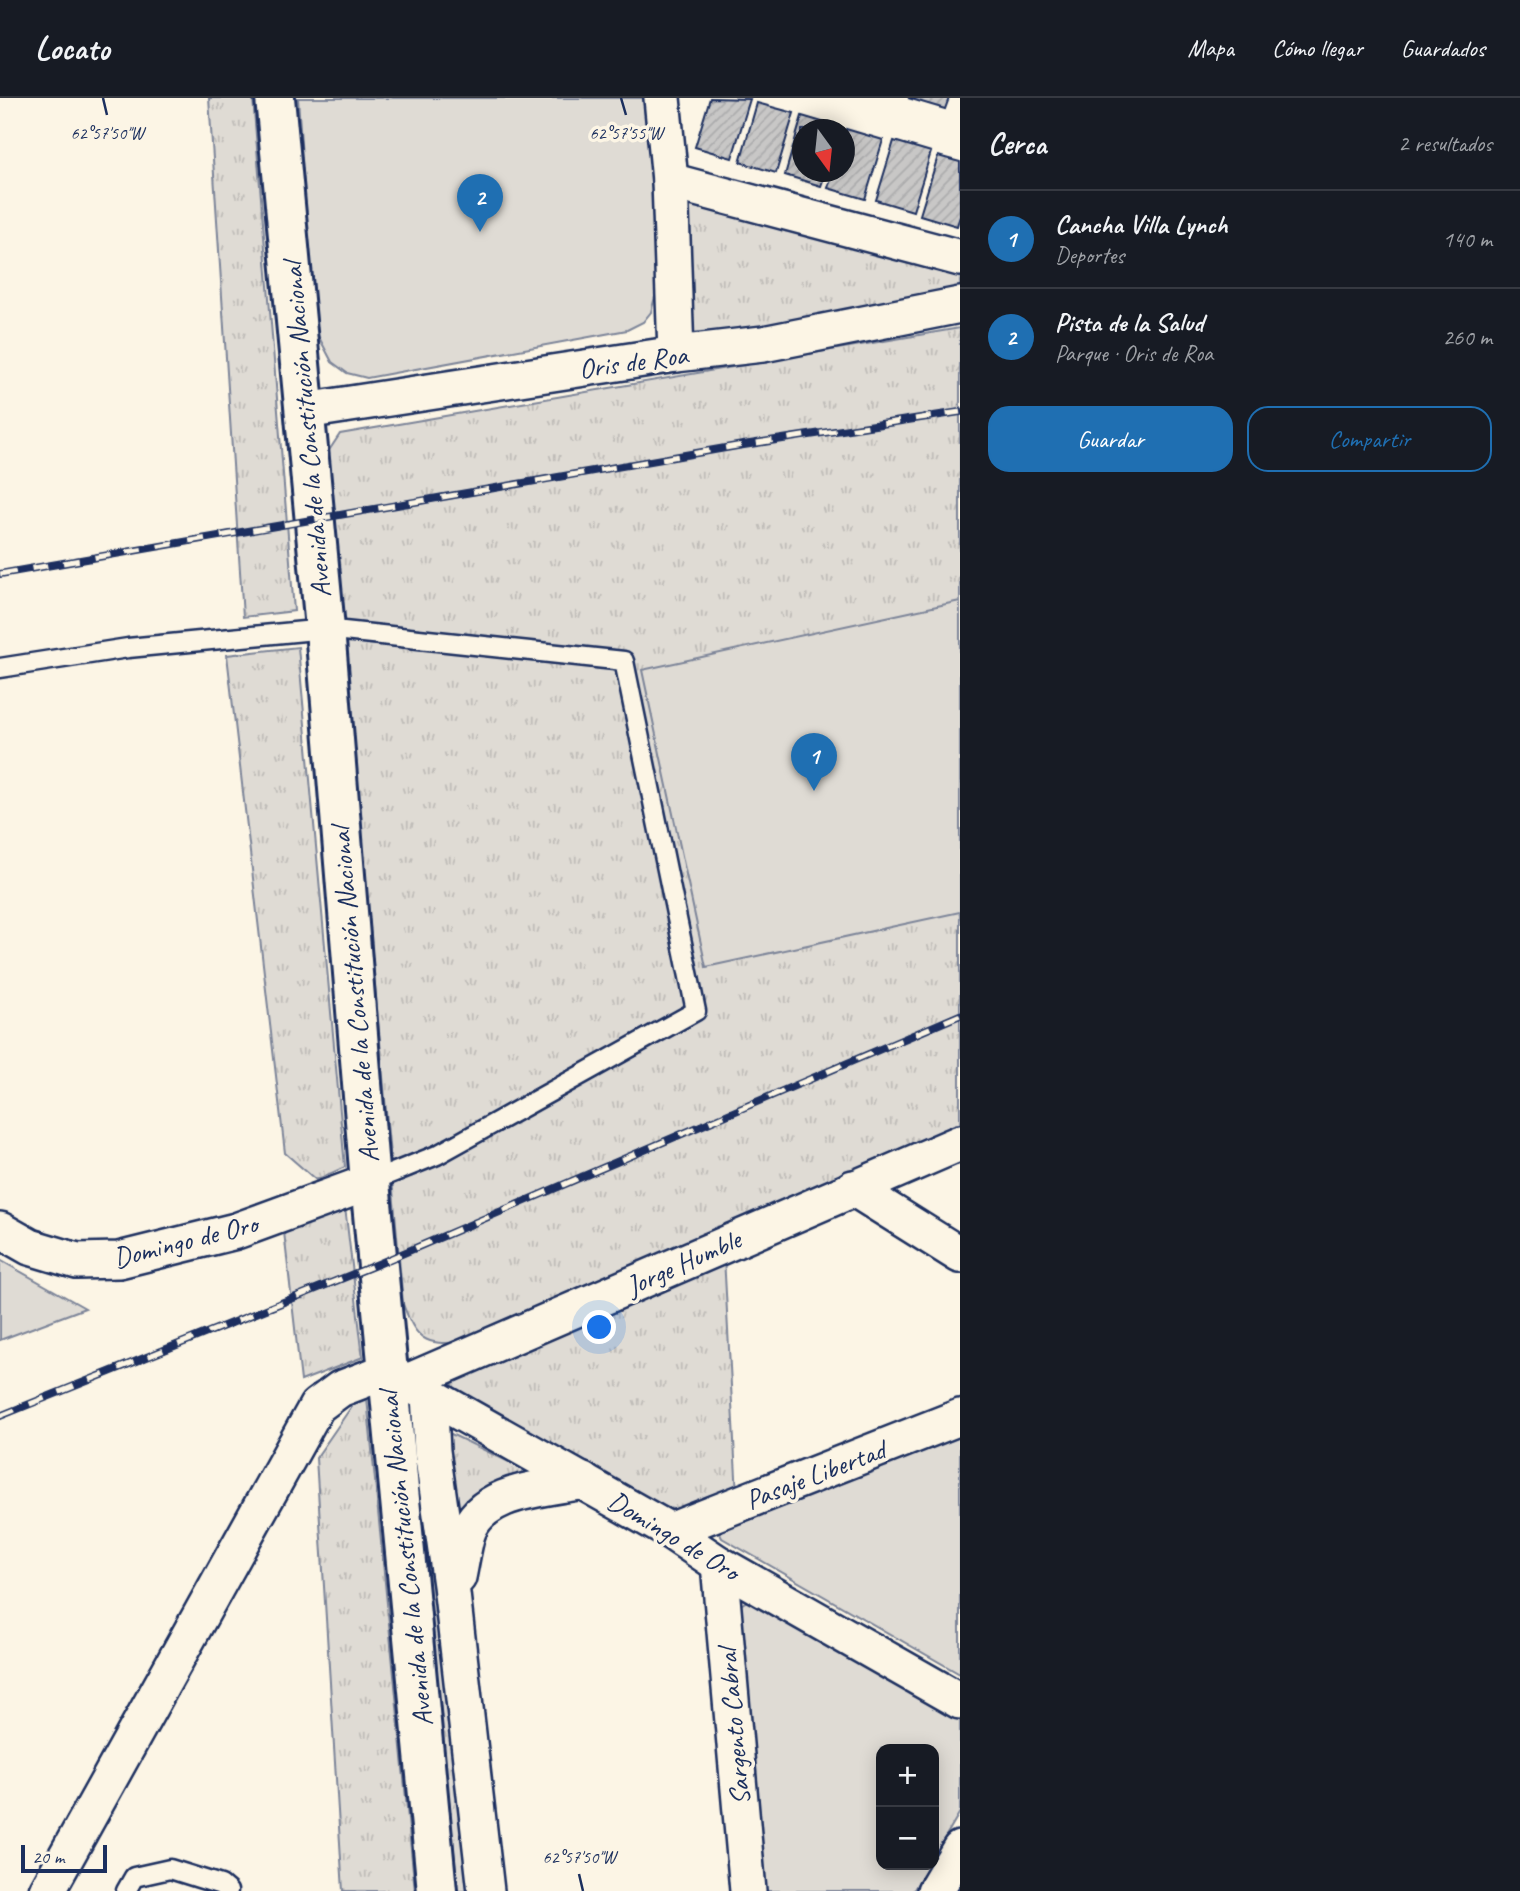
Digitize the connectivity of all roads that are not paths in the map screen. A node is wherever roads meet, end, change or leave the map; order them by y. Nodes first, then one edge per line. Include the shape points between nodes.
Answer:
1 (275, 98) edge
2 (662, 98) edge
3 (670, 181) junction
4 (960, 258) edge
5 (960, 305) edge
6 (676, 354) junction
7 (305, 411) junction
8 (325, 629) junction
9 (0, 668) edge
10 (960, 1143) edge
11 (370, 1182) junction
12 (853, 1188) junction
13 (0, 1230) edge
14 (960, 1255) edge
15 (408, 1382) junction
16 (960, 1417) edge
17 (583, 1481) junction
18 (670, 1531) junction
19 (719, 1564) junction
20 (453, 1600) junction
21 (960, 1701) edge
22 (960, 1849) edge
23 (47, 1891) edge
24 (126, 1891) edge
25 (228, 1891) edge
26 (437, 1891) edge
27 (485, 1891) edge
28 (748, 1891) edge
29 (935, 1891) edge

1 - 7 main road, Avenida de la Constitución Nacional
2 - 3 street
3 - 4 street
3 - 6 street
5 - 6 street, Oris de Roa via 763,344
6 - 7 street, Oris de Roa
7 - 8 main road, Avenida de la Constitución Nacional
8 - 9 lane via 128,648
8 - 11 main road, Avenida de la Constitución Nacional
8 - 11 lane via 624,661 696,1011 437,1155
10 - 12 street, Jorge Humble
11 - 13 street, Domingo de Oro via 236,1231 119,1260 77,1261 30,1247
11 - 15 main road, Avenida de la Constitución Nacional
12 - 14 street
12 - 15 street, Jorge Humble
15 - 17 street, Domingo de Oro
15 - 20 street, Avenida de la Constitución Nacional via 432,1451
15 - 23 street, Jorge Humble via 340,1389 317,1406
15 - 26 main road, Avenida de la Constitución Nacional
16 - 18 street, Pasaje Libertad
17 - 18 street, Domingo de Oro
17 - 20 street via 492,1502 478,1514 467,1532
18 - 19 street, Domingo de Oro
19 - 21 street, Domingo de Oro
19 - 28 street, Sargento Cabral
20 - 27 street, Avenida de la Constitución Nacional
22 - 29 street
24 - 25 lane via 134,1877 170,1870

